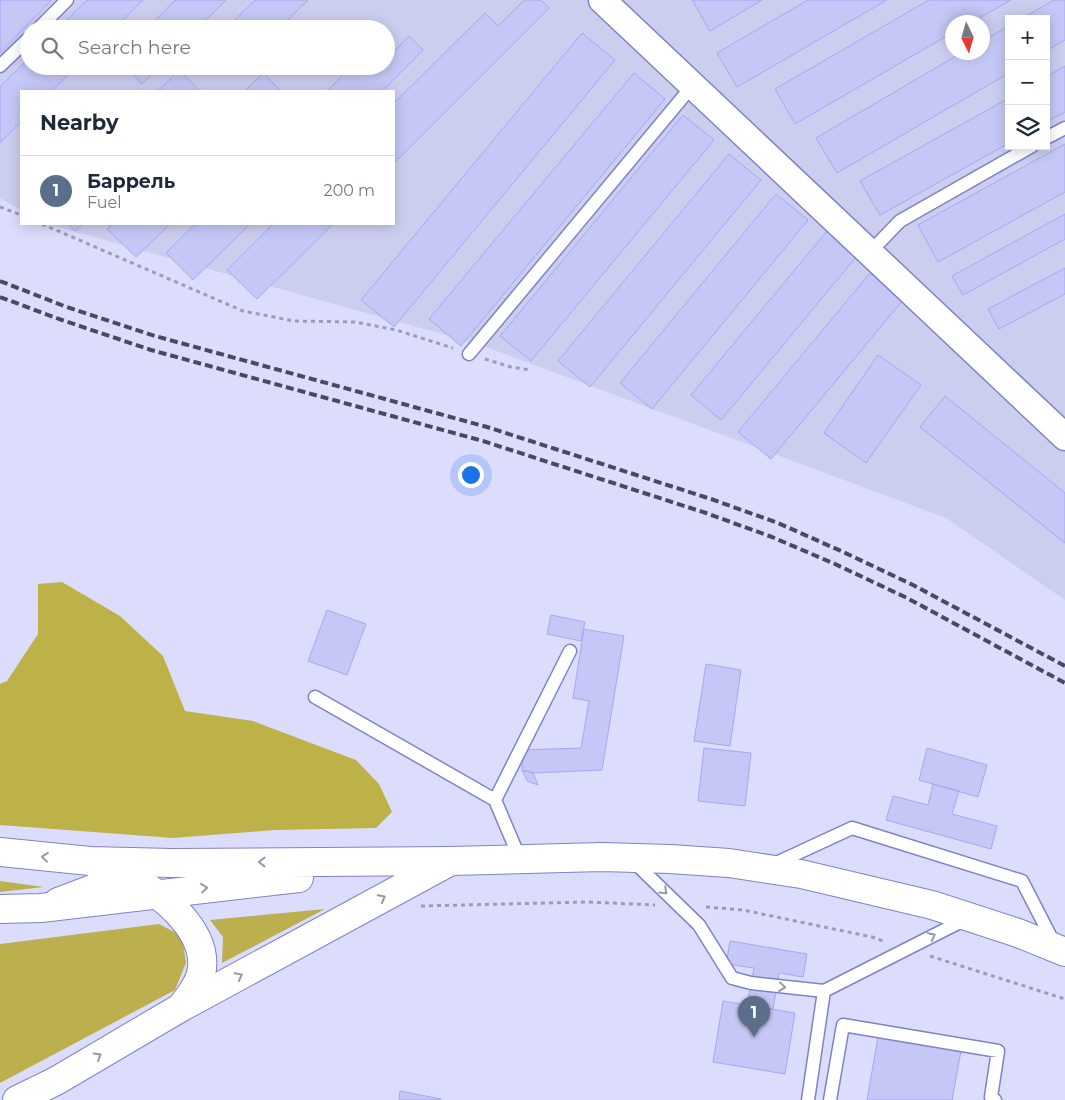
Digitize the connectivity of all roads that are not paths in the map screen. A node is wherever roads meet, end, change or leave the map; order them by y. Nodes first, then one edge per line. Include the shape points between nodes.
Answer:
1 (67, 0) edge
2 (602, 0) edge
3 (47, 20) edge
4 (20, 47) edge
5 (0, 66) edge
6 (693, 85) junction
7 (1065, 128) edge
8 (1050, 136) edge
9 (1025, 150) edge
10 (870, 252) junction
11 (469, 354) road end
12 (1065, 437) edge
13 (570, 652) dead end
14 (315, 697) dead end
15 (496, 800) junction
16 (0, 852) edge
17 (629, 857) junction
18 (520, 859) junction
19 (90, 861) junction
20 (451, 861) junction
21 (172, 863) junction
22 (766, 868) junction
23 (126, 875) junction
24 (156, 893) junction
25 (41, 908) junction
26 (0, 909) edge
27 (0, 916) edge
28 (969, 917) junction
29 (1061, 951) edge
30 (824, 991) junction
31 (180, 1008) junction
32 (52, 1091) edge
33 (992, 1099) edge
34 (17, 1100) edge
35 (808, 1100) edge
36 (830, 1100) edge

1 - 3 lane
2 - 6 street
4 - 5 lane
6 - 10 street
6 - 11 lane
7 - 8 lane
9 - 10 lane via 900,221
10 - 12 street
13 - 15 lane
14 - 15 lane
15 - 18 lane
19 -> 16 main road
17 - 18 main road
17 - 22 main road
17 -> 30 lane via 699,925 732,978
18 - 20 main road
19 - 21 main road
19 - 23 main road
20 -> 21 main road
24 -> 20 main road
31 -> 20 main road
21 - 23 main road
22 - 28 main road via 866,888
22 - 29 lane via 852,828 1022,882
23 - 24 main road
23 - 25 main road
24 - 25 main road
24 - 31 main road via 180,914 195,936 202,956 201,974 195,989
25 - 26 main road
25 - 27 main road
28 - 29 main road
30 -> 28 lane
30 - 35 lane
32 -> 31 main road
32 - 34 main road
33 - 36 lane via 998,1051 843,1025

